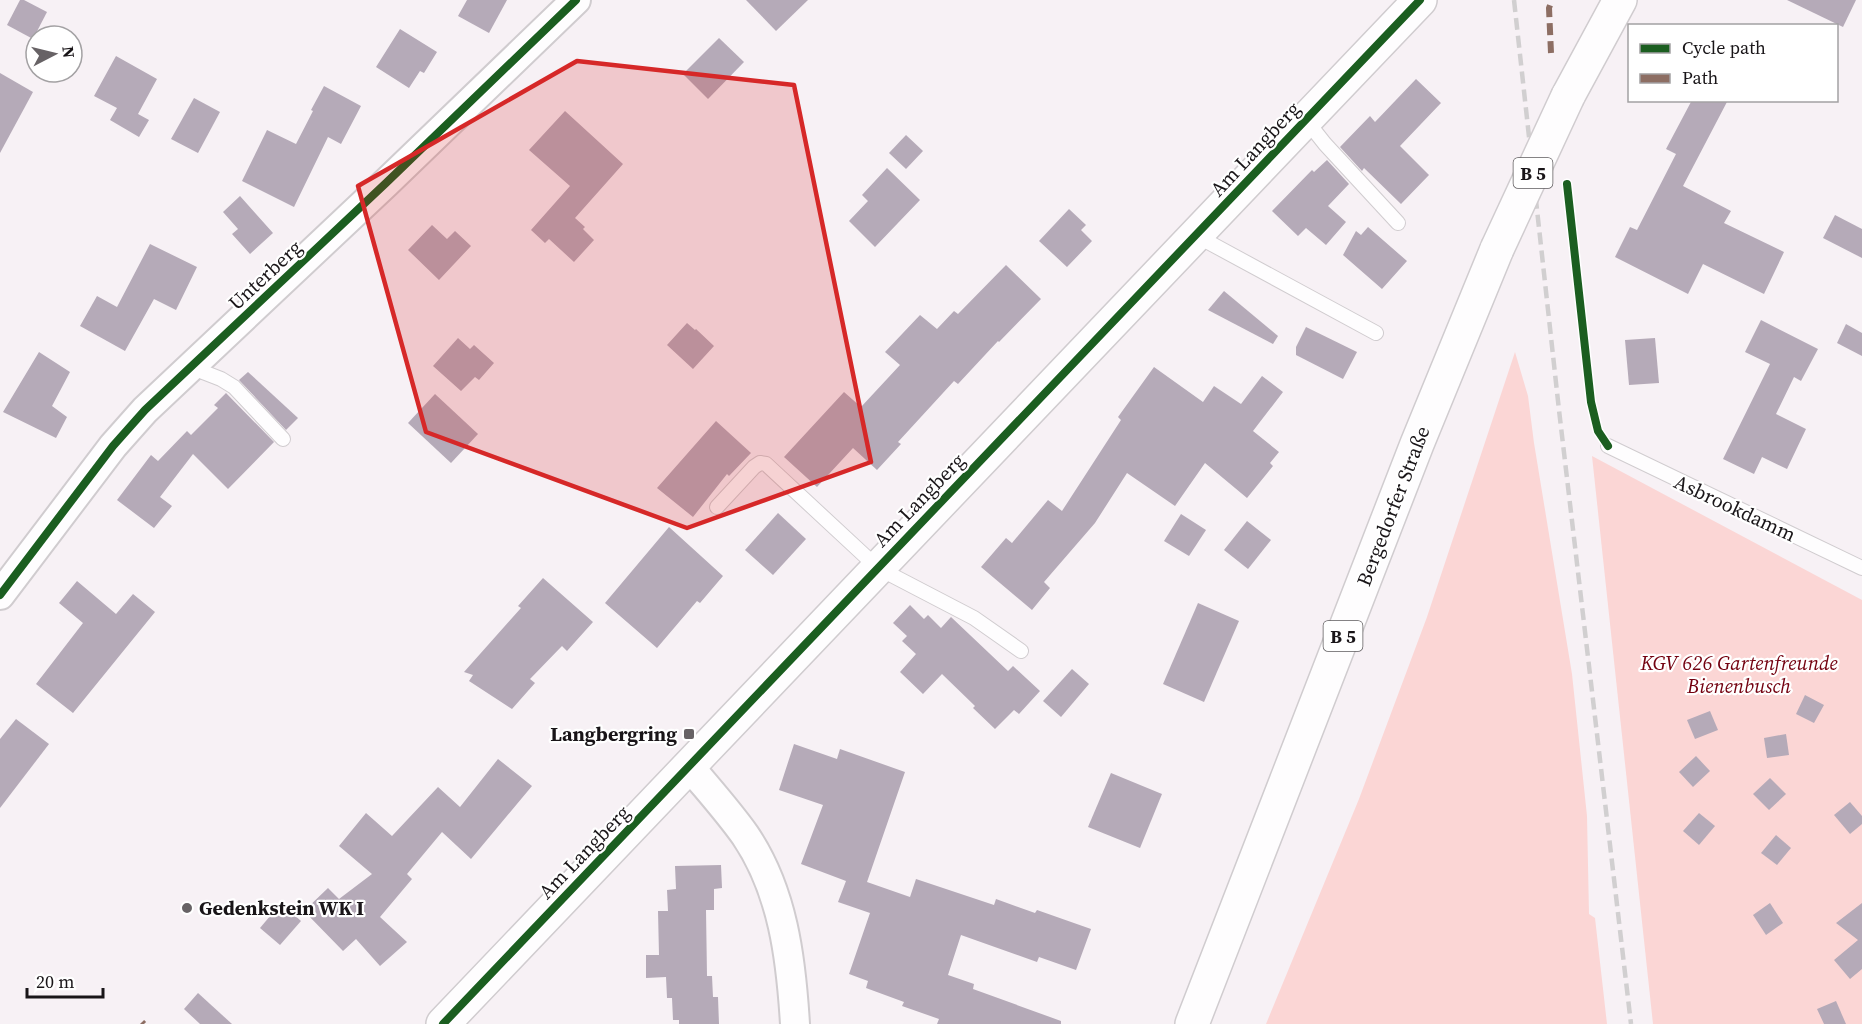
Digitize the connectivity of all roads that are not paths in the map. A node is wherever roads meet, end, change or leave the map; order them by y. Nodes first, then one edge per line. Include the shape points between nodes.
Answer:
1 (576, 0) edge
2 (1420, 0) edge
3 (1620, 0) edge
4 (1306, 120) junction
5 (1398, 223) dead end
6 (1197, 236) junction
7 (1376, 333) dead end
8 (194, 364) junction
9 (283, 439) dead end
10 (1608, 446) dead end
11 (717, 507) dead end
12 (878, 568) junction
13 (1862, 568) edge
14 (0, 595) edge
15 (1021, 651) dead end
16 (689, 766) junction
17 (443, 1024) edge
18 (795, 1024) edge
19 (1192, 1024) edge

1 - 8 street, Unterberg
2 - 4 street, Am Langberg
3 - 19 street, Bergedorfer Straße / B 5, bridge via 1568,96 1497,249 1417,444
4 - 5 lane
4 - 6 street, Am Langberg
6 - 7 lane
6 - 12 street, Am Langberg
8 - 9 lane via 234,387
8 - 14 street, Unterberg via 113,446
10 - 13 lane, Asbrookdamm
11 - 12 lane via 754,467 766,464
12 - 15 lane via 975,618
12 - 16 street, Am Langberg
16 - 17 street, Am Langberg
16 - 18 street via 745,835 768,877 781,915 791,966

